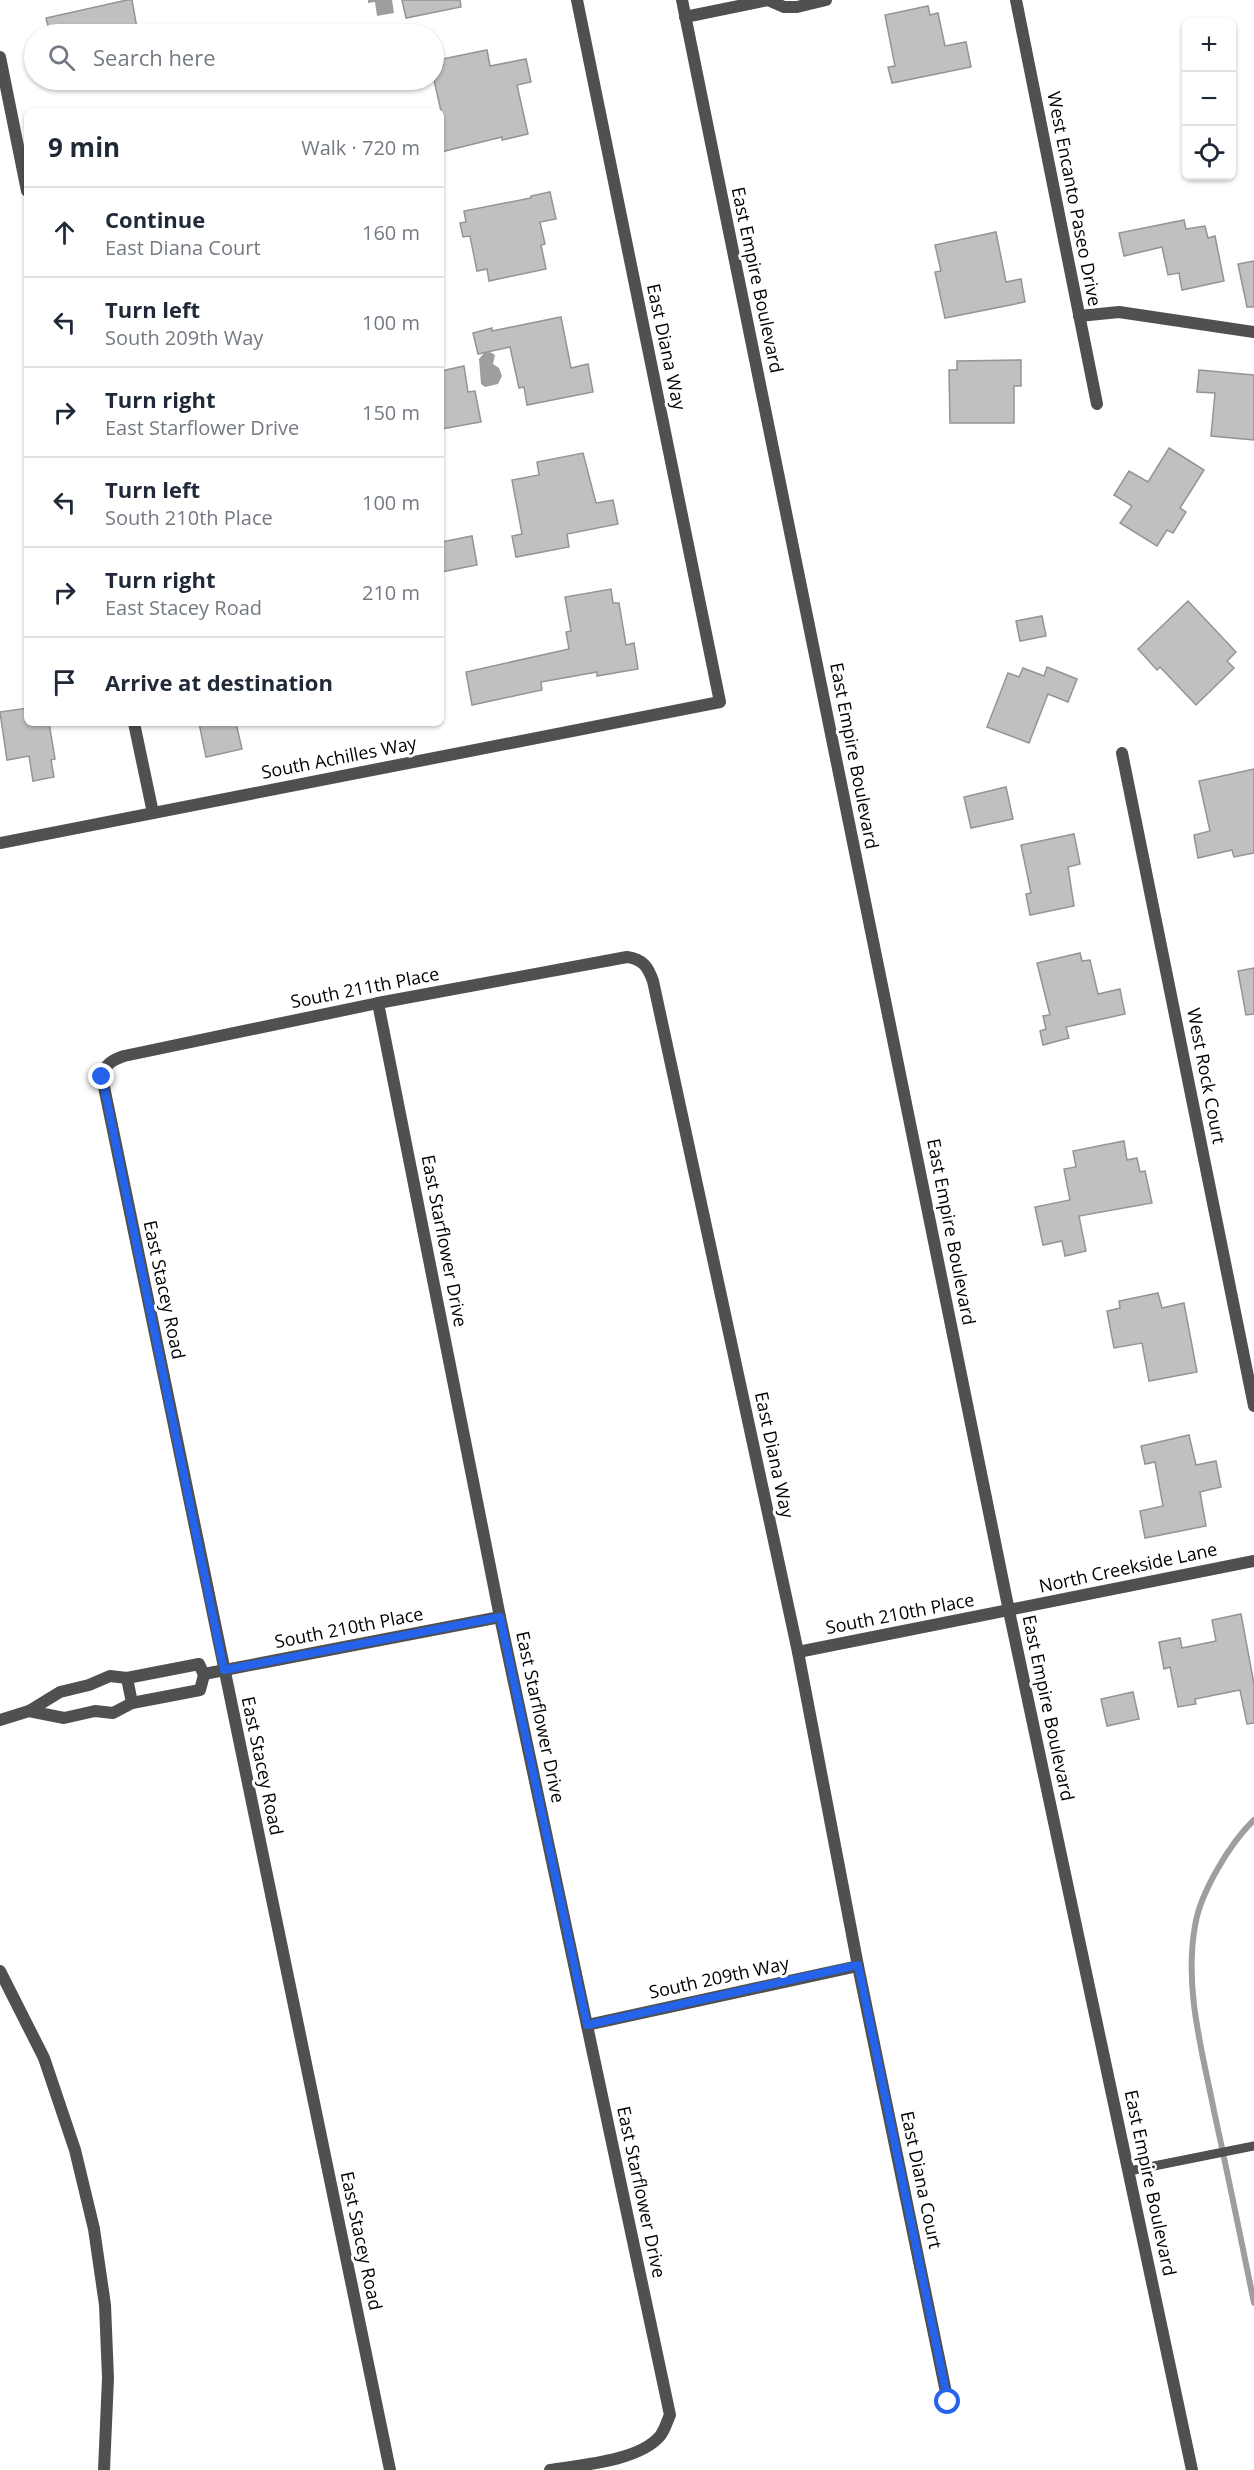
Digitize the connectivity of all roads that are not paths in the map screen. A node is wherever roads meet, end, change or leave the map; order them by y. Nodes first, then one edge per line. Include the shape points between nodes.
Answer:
1 (577, 0) edge
2 (681, 0) edge
3 (769, 0) edge
4 (1016, 0) edge
5 (820, 1) edge
6 (685, 17) junction
7 (0, 57) edge
8 (24, 175) edge
9 (1079, 316) junction
10 (1254, 332) edge
11 (1097, 404) dead end
12 (720, 702) joint
13 (135, 726) edge
14 (1122, 753) dead end
15 (153, 813) junction
16 (0, 843) edge
17 (638, 959) joint
18 (378, 1003) junction
19 (104, 1068) joint
20 (1254, 1406) edge
21 (1254, 1561) edge
22 (1009, 1611) junction
23 (500, 1617) junction
24 (798, 1652) junction
25 (224, 1670) junction
26 (204, 1674) junction
27 (127, 1678) junction
28 (132, 1703) junction
29 (29, 1711) junction
30 (0, 1720) edge
31 (858, 1965) junction
32 (0, 1971) edge
33 (587, 2025) junction
34 (1254, 2146) edge
35 (1129, 2171) junction
36 (948, 2402) dead end
37 (104, 2470) edge
38 (390, 2470) edge
39 (550, 2470) edge
40 (1192, 2470) edge

1 - 12 street, East Diana Way
2 - 6 street, East Empire Boulevard
3 - 5 street via 784,7
3 - 6 street
4 - 9 street, West Encanto Paseo Drive
6 - 22 street, East Empire Boulevard
7 - 8 street
9 - 10 street via 1119,312
9 - 11 street, West Encanto Paseo Drive
12 - 15 street, South Achilles Way
13 - 15 street
14 - 20 street, West Rock Court
15 - 16 street, South Achilles Way
17 - 18 street, South 211th Place via 627,957
17 - 24 street, East Diana Way via 648,967 653,981
18 - 19 street, South 211th Place via 124,1056
18 - 23 street, East Starflower Drive
19 - 25 street, East Stacey Road via 104,1089
21 - 22 street, North Creekside Lane
22 - 24 street, South 210th Place
22 - 35 street, East Empire Boulevard
23 - 25 street, South 210th Place
23 - 33 street, East Starflower Drive
24 - 31 street, East Diana Way
25 - 26 street, South 210th Place
25 - 38 street, East Stacey Road
26 - 27 street, South 210th Place via 199,1664
26 - 28 street, South 210th Place via 200,1690
27 - 28 street
27 - 29 street, South 210th Place via 110,1676 60,1692
28 - 29 street, South 210th Place via 113,1713 95,1711 64,1718
29 - 30 street, South 210th Place
31 - 33 street, South 209th Way
31 - 36 street, East Diana Court
32 - 37 street via 44,2058 75,2150 94,2229 105,2305 108,2378
33 - 39 street, East Starflower Drive via 670,2415 661,2435 643,2450
34 - 35 lane
35 - 40 street, East Empire Boulevard

